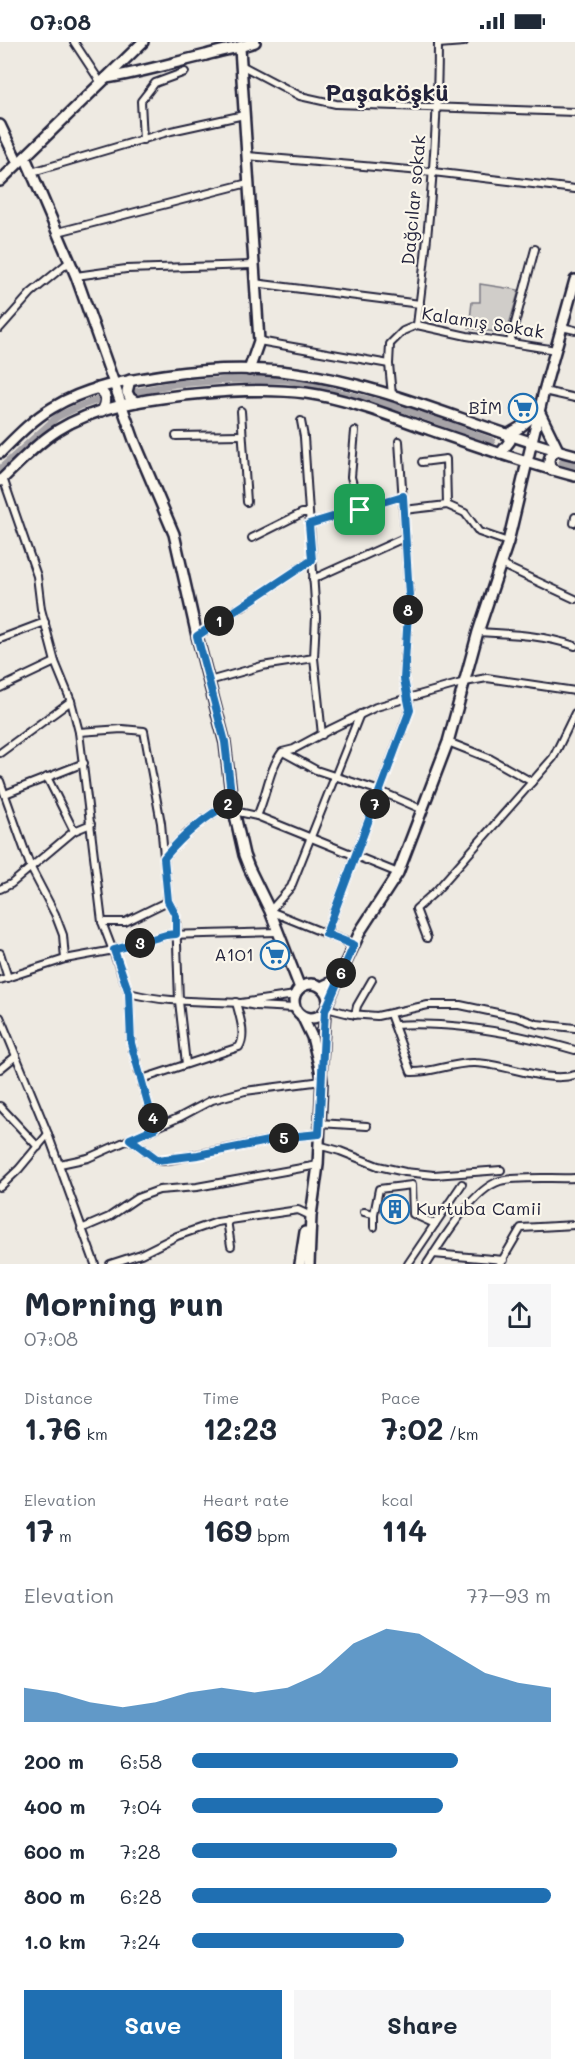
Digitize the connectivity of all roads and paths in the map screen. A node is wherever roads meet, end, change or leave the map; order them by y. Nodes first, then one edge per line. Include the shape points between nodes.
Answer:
1 (74, 42) edge
2 (143, 42) edge
3 (255, 42) edge
4 (464, 42) edge
5 (438, 43) edge
6 (240, 48) junction
7 (241, 65) junction
8 (185, 72) dead end
9 (104, 80) junction
10 (436, 108) junction
11 (575, 112) edge
12 (244, 115) junction
13 (0, 125) edge
14 (143, 140) junction
15 (247, 156) junction
16 (22, 160) junction
17 (32, 172) junction
18 (433, 172) junction
19 (0, 181) edge
20 (248, 183) junction
21 (575, 189) edge
22 (58, 232) junction
23 (535, 249) dead end
24 (70, 261) junction
25 (252, 265) junction
26 (76, 276) junction
27 (575, 280) edge
28 (255, 283) junction
29 (420, 304) junction
30 (417, 325) junction
31 (562, 327) junction
32 (0, 328) edge
33 (575, 330) edge
34 (258, 341) junction
35 (510, 342) junction
36 (556, 350) junction
37 (389, 364) junction
38 (249, 370) junction
39 (130, 380) junction
40 (115, 384) junction
41 (96, 388) junction
42 (544, 391) junction
43 (392, 395) junction
44 (575, 398) edge
45 (136, 402) junction
46 (122, 405) junction
47 (102, 411) junction
48 (241, 411) dead end
49 (539, 411) junction
50 (301, 421) dead end
51 (355, 431) dead end
52 (242, 435) junction
53 (507, 435) junction
54 (176, 436) dead end
55 (399, 441) dead end
56 (531, 442) junction
57 (558, 450) junction
58 (0, 453) edge
59 (500, 454) junction
60 (575, 455) edge
61 (422, 462) dead end
62 (526, 463) junction
63 (552, 470) junction
64 (575, 476) edge
65 (1, 480) edge
66 (403, 496) junction
67 (247, 502) dead end
68 (447, 505) junction
69 (360, 510) junction
70 (404, 510) junction
71 (308, 513) junction
72 (309, 524) junction
73 (406, 537) junction
74 (252, 538) dead end
75 (508, 542) junction
76 (312, 560) junction
77 (500, 564) junction
78 (313, 579) junction
79 (575, 599) edge
80 (45, 622) junction
81 (478, 633) junction
82 (197, 636) junction
83 (0, 639) edge
84 (575, 646) edge
85 (314, 658) junction
86 (54, 662) junction
87 (209, 681) junction
88 (465, 682) junction
89 (0, 688) edge
90 (575, 691) edge
91 (408, 697) junction
92 (71, 701) junction
93 (360, 714) junction
94 (574, 715) edge
95 (78, 732) junction
96 (322, 735) junction
97 (448, 741) junction
98 (282, 752) junction
99 (0, 753) edge
100 (84, 763) junction
101 (337, 776) junction
102 (48, 777) junction
103 (0, 781) edge
104 (532, 782) junction
105 (380, 791) junction
106 (5, 794) junction
107 (233, 807) junction
108 (421, 809) junction
109 (257, 816) junction
110 (91, 824) junction
111 (74, 831) junction
112 (310, 839) junction
113 (354, 856) junction
114 (164, 858) junction
115 (31, 868) junction
116 (398, 873) junction
117 (0, 889) edge
118 (168, 901) junction
119 (270, 911) junction
120 (102, 922) junction
121 (278, 932) junction
122 (176, 934) junction
123 (326, 934) junction
124 (427, 938) dead end
125 (354, 945) junction
126 (114, 950) junction
127 (0, 953) edge
128 (65, 959) junction
129 (8, 978) junction
130 (338, 979) junction
131 (0, 980) edge
132 (372, 980) dead end
133 (321, 987) junction
134 (297, 991) junction
135 (129, 993) junction
136 (179, 1001) junction
137 (239, 1003) junction
138 (326, 1007) junction
139 (295, 1008) junction
140 (390, 1014) junction
141 (355, 1015) junction
142 (302, 1016) junction
143 (0, 1017) edge
144 (394, 1025) junction
145 (575, 1028) edge
146 (575, 1050) edge
147 (16, 1056) junction
148 (186, 1064) junction
149 (0, 1069) edge
150 (575, 1075) edge
151 (322, 1077) junction
152 (142, 1080) junction
153 (0, 1106) edge
154 (319, 1123) junction
155 (367, 1126) dead end
156 (155, 1128) junction
157 (48, 1134) junction
158 (319, 1134) junction
159 (130, 1139) junction
160 (318, 1145) junction
161 (38, 1147) junction
162 (60, 1164) junction
163 (318, 1165) junction
164 (501, 1170) dead end
165 (405, 1172) junction
166 (575, 1178) edge
167 (462, 1184) dead end
168 (405, 1185) junction
169 (0, 1186) edge
170 (364, 1212) dead end
171 (374, 1214) junction
172 (311, 1216) junction
173 (227, 1220) junction
174 (435, 1224) junction
175 (575, 1225) edge
176 (374, 1227) dead end
177 (81, 1229) junction
178 (231, 1246) dead end
179 (433, 1254) junction
180 (502, 1262) edge
181 (94, 1264) edge
182 (110, 1264) edge
183 (300, 1264) edge
184 (309, 1264) edge
185 (408, 1264) edge
186 (427, 1264) edge

1 - 9 street
2 - 9 main road
3 - 6 main road
4 - 5 street
5 - 10 street, Dağcılar sokak
6 - 7 main road
6 - 9 main road
7 - 10 street via 300,96 336,104
7 - 12 main road
8 - 14 street via 155,83 141,101
9 - 16 main road
10 - 11 street
10 - 18 street, Dağcılar sokak
12 - 14 street
12 - 15 main road
13 - 16 main road
14 - 17 street
15 - 18 street
15 - 20 main road
16 - 17 main road
16 - 19 main road
17 - 22 main road
18 - 21 street
18 - 29 street, Dağcılar sokak
20 - 22 street
20 - 25 main road
22 - 24 main road
23 - 35 street
24 - 26 main road
24 - 32 street via 31,293
25 - 26 street via 126,269
25 - 28 main road
26 - 40 main road
27 - 31 main road
28 - 29 street
28 - 34 main road
29 - 30 street, Dağcılar sokak
30 - 35 street, Kalamış Sokak
30 - 37 street, Kalamış Sokak via 403,331 390,344
31 - 33 street
31 - 36 main road
34 - 37 street
34 - 38 main road
35 - 36 street, Kalamış Sokak
36 - 42 main road
37 - 43 street, Kalamış Sokak
38 - 39 main road via 185,372
38 - 43 main road via 295,372
39 - 40 main road
39 - 45 main road via 127,392
40 - 41 main road
40 - 46 main road
41 - 47 main road via 106,397
41 - 58 main road via 51,409
42 - 44 street
42 - 49 main road
43 - 53 main road
45 - 46 main road
45 - 59 main road via 220,391 306,393 356,405
46 - 47 main road
46 - 82 main road via 174,534
47 - 65 main road via 58,430
48 - 52 street
49 - 53 main road
49 - 56 main road
49 - 57 main road
50 - 71 street
51 - 69 street via 351,477
52 - 54 street
52 - 67 street
53 - 56 main road
53 - 59 main road via 510,441
55 - 66 street
56 - 57 main road
56 - 62 main road
57 - 60 main road
57 - 63 main road via 548,458
59 - 62 main road
61 - 68 street via 446,459
62 - 63 main road
62 - 75 main road
63 - 64 main road
65 - 80 street via 37,576
66 - 69 street
66 - 70 street
68 - 70 street
68 - 75 street via 465,513 479,532
69 - 72 street
70 - 73 street
71 - 72 street
71 - 74 street
72 - 76 street
73 - 78 street
73 - 91 street via 409,596 404,679
75 - 77 main road
76 - 78 street
76 - 82 street
77 - 79 street
77 - 81 main road
78 - 85 street
80 - 83 street
80 - 86 street
81 - 84 street via 529,635
81 - 88 main road
82 - 87 main road
85 - 87 street via 262,666
85 - 96 street
86 - 89 street
86 - 92 street
87 - 107 main road via 225,742
88 - 90 street via 487,678
88 - 91 street
88 - 97 main road
91 - 93 street
91 - 105 street via 410,710
92 - 95 street
92 - 99 street
93 - 96 street
93 - 101 street
94 - 104 street via 553,758
95 - 100 street
95 - 114 street via 144,731
96 - 98 street
97 - 104 street
97 - 108 main road
98 - 101 street
98 - 109 street via 272,768
100 - 102 street
100 - 110 street
101 - 105 street
101 - 112 street
102 - 106 street
102 - 111 street
103 - 106 street
104 - 124 street via 416,909
105 - 108 street
105 - 113 street
106 - 115 street
107 - 109 street
107 - 114 street via 212,813 182,837
107 - 119 main road via 249,868
108 - 116 main road
109 - 112 street
110 - 111 street
110 - 120 street
111 - 115 street
112 - 113 street
112 - 119 street via 291,887
113 - 116 street
113 - 123 street
114 - 118 street
115 - 117 street
115 - 128 street via 63,935
116 - 125 main road
118 - 120 street via 125,922
118 - 122 street via 176,916
119 - 121 main road
119 - 123 street
120 - 126 street
121 - 122 street
121 - 134 main road
122 - 126 street
122 - 136 street
123 - 125 street
125 - 130 main road
126 - 128 street
126 - 135 street
127 - 129 street
128 - 129 street
129 - 131 street
130 - 133 main road
130 - 138 main road
132 - 141 street
133 - 134 main road via 310,984
133 - 138 main road via 326,992
134 - 137 street
134 - 139 main road
135 - 136 street
135 - 152 street via 131,1043
136 - 137 street
136 - 148 street
137 - 139 street
137 - 148 street via 239,1047
138 - 141 street
138 - 142 main road via 318,1017
138 - 151 main road
139 - 142 main road
140 - 141 street
140 - 144 street
140 - 145 street via 428,1005 460,1005 537,1024
142 - 151 main road
143 - 147 street
144 - 146 street via 490,1030
144 - 150 street via 411,1072 476,1063 533,1074
147 - 149 street
147 - 157 street
148 - 152 street
151 - 154 main road
151 - 156 street via 212,1100
152 - 156 street
153 - 161 street
154 - 155 street
154 - 158 main road
156 - 159 street
157 - 161 street
157 - 162 street
158 - 159 street via 163,1161
158 - 160 main road
159 - 162 street via 88,1158
160 - 163 main road
160 - 165 street via 378,1167
161 - 169 street
162 - 177 street
163 - 172 main road
163 - 177 street via 159,1190
164 - 165 street via 434,1175
165 - 168 street
166 - 179 street via 495,1182 461,1213
167 - 174 street
168 - 171 street via 379,1189
168 - 174 street via 412,1185 413,1214
170 - 171 street
171 - 176 street
172 - 173 street via 298,1210
172 - 183 main road
172 - 184 main road
173 - 178 street
173 - 182 street
174 - 185 street
175 - 180 street via 521,1228
177 - 181 street
179 - 180 street
179 - 186 street

